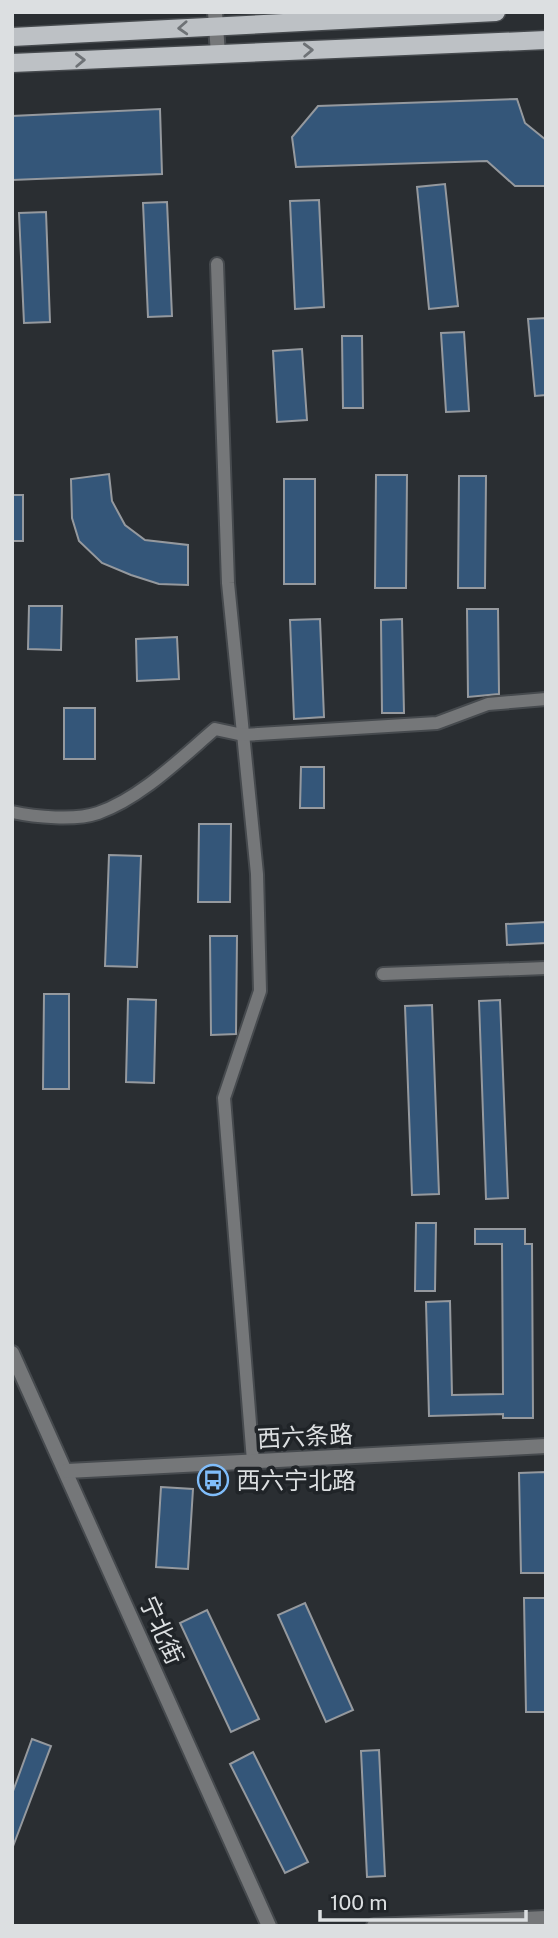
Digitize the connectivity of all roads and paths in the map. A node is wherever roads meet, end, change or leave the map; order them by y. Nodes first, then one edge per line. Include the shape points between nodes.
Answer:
1 (496, 12) edge
2 (216, 19) edge
3 (12, 37) edge
4 (546, 40) edge
5 (218, 54) junction
6 (12, 63) edge
7 (217, 264) dead end
8 (546, 699) edge
9 (243, 735) junction
10 (12, 812) edge
11 (546, 968) edge
12 (383, 974) dead end
13 (12, 1353) edge
14 (546, 1446) edge
15 (253, 1461) junction
16 (67, 1471) junction
17 (546, 1918) edge
18 (269, 1926) edge
19 (374, 1926) edge

1 - 2 main road
2 -> 3 main road
2 - 5 street
5 -> 4 main road
6 -> 5 main road
7 - 9 street via 228,583
8 - 9 street via 488,704 437,723
9 - 10 street via 215,729 155,780 97,814 36,818
9 - 15 street via 257,874 260,991 224,1098
11 - 12 street
13 - 16 street, 宁北街
14 - 15 street, 西六条路
15 - 16 street, 西六条路
16 - 18 street, 宁北街
17 - 19 street

